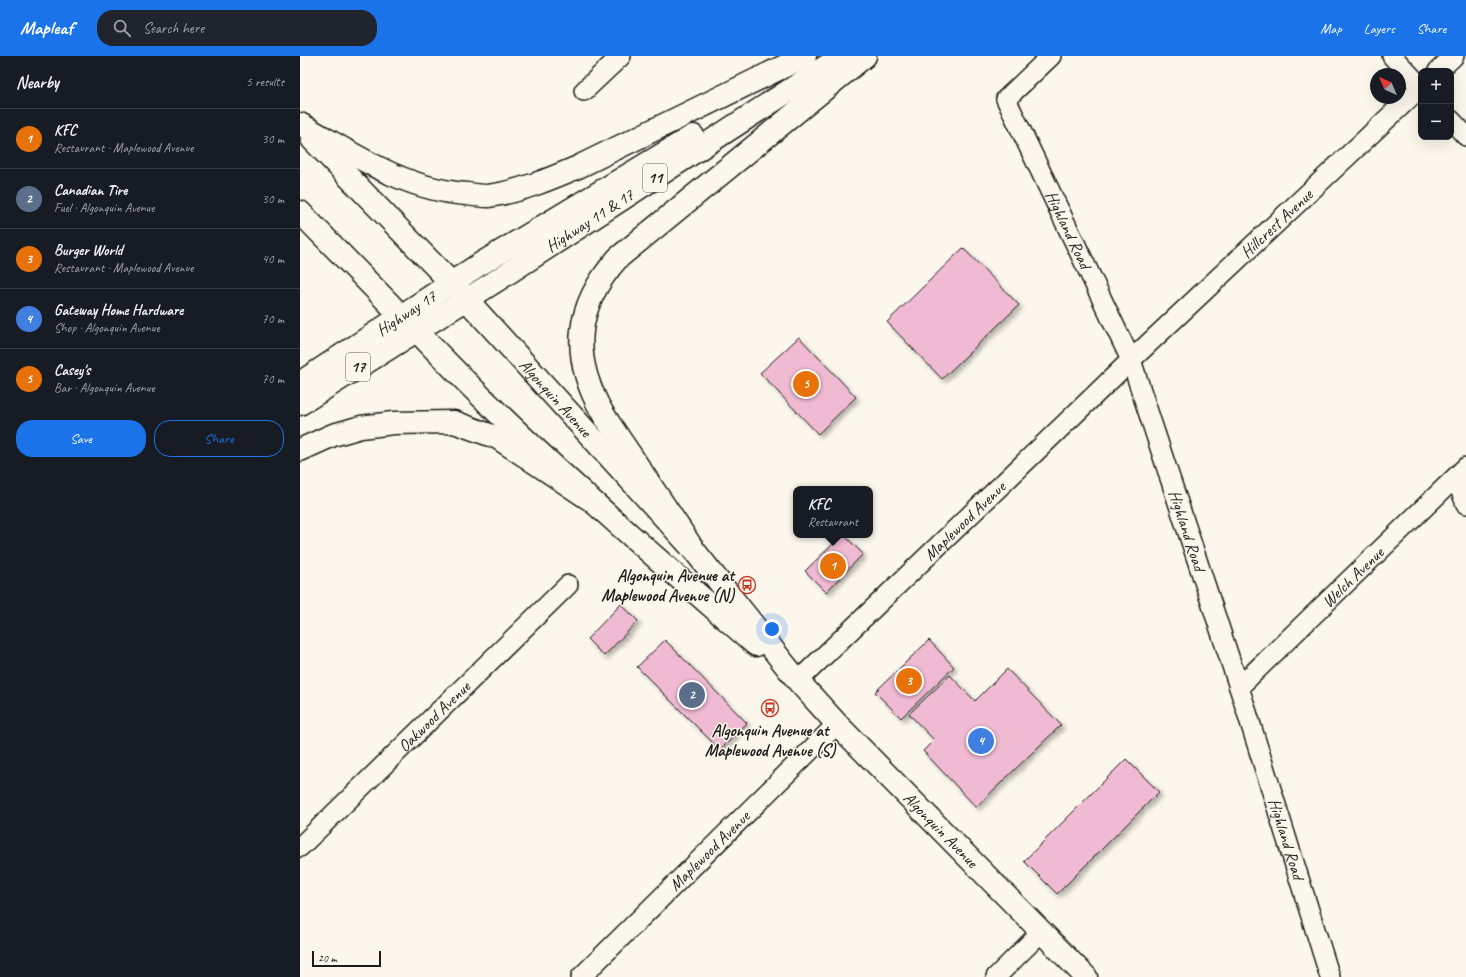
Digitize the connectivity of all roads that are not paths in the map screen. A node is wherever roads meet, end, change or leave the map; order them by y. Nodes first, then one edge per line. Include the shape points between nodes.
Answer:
1 (621, 56) edge
2 (805, 56) edge
3 (830, 56) edge
4 (842, 56) edge
5 (865, 56) edge
6 (1051, 56) edge
7 (1392, 56) edge
8 (1454, 56) edge
9 (1441, 68) edge
10 (1418, 84) edge
11 (1418, 90) edge
12 (584, 91) dead end
13 (1454, 123) edge
14 (300, 125) edge
15 (1466, 136) edge
16 (300, 212) edge
17 (451, 282) junction
18 (467, 300) junction
19 (401, 317) junction
20 (417, 331) junction
21 (1131, 360) junction
22 (300, 383) edge
23 (300, 404) edge
24 (300, 450) edge
25 (1461, 472) edge
26 (588, 498) junction
27 (1466, 504) edge
28 (693, 549) junction
29 (568, 586) dead end
30 (798, 681) junction
31 (1239, 687) junction
32 (837, 724) junction
33 (300, 847) edge
34 (1041, 932) junction
35 (581, 977) edge
36 (996, 977) edge
37 (1086, 977) edge
38 (1330, 977) edge

1 - 12 street
2 - 14 main road via 578,167 548,180 487,196 433,189 408,181
3 - 17 main road, Highway 11 & 17 / 11 via 618,180
4 - 18 main road, Highway 11 & 17 / 11
5 - 28 main road via 618,258 603,275 590,297 581,334 583,362 588,382 602,411
6 - 21 street, Highland Road via 1006,98
7 - 10 street
8 - 9 street
11 - 21 street, Hillcrest Avenue
13 - 15 street
14 - 17 main road, Algonquin Avenue
16 - 19 main road, Algonquin Avenue
17 - 18 main road, Algonquin Avenue
17 - 19 main road, Highway 17 / 17
18 - 20 main road, Highway 11 & 17 / 11
18 - 28 main road, Algonquin Avenue
19 - 20 main road, Algonquin Avenue
19 - 22 main road, Highway 17 / 17
20 - 23 main road, Highway 17 / 17
20 - 26 main road, Algonquin Avenue
21 - 30 street, Maplewood Avenue
21 - 31 street, Highland Road
24 - 26 main road via 333,435 361,427 393,422 454,422 498,438
25 - 27 street
25 - 31 street, Welch Avenue
26 - 30 main road, Algonquin Avenue
28 - 30 main road, Algonquin Avenue
29 - 33 street, Oakwood Avenue
30 - 32 main road, Algonquin Avenue
31 - 38 street, Highland Road
32 - 34 main road, Algonquin Avenue
32 - 35 street, Maplewood Avenue
34 - 36 street
34 - 37 main road, Algonquin Avenue

